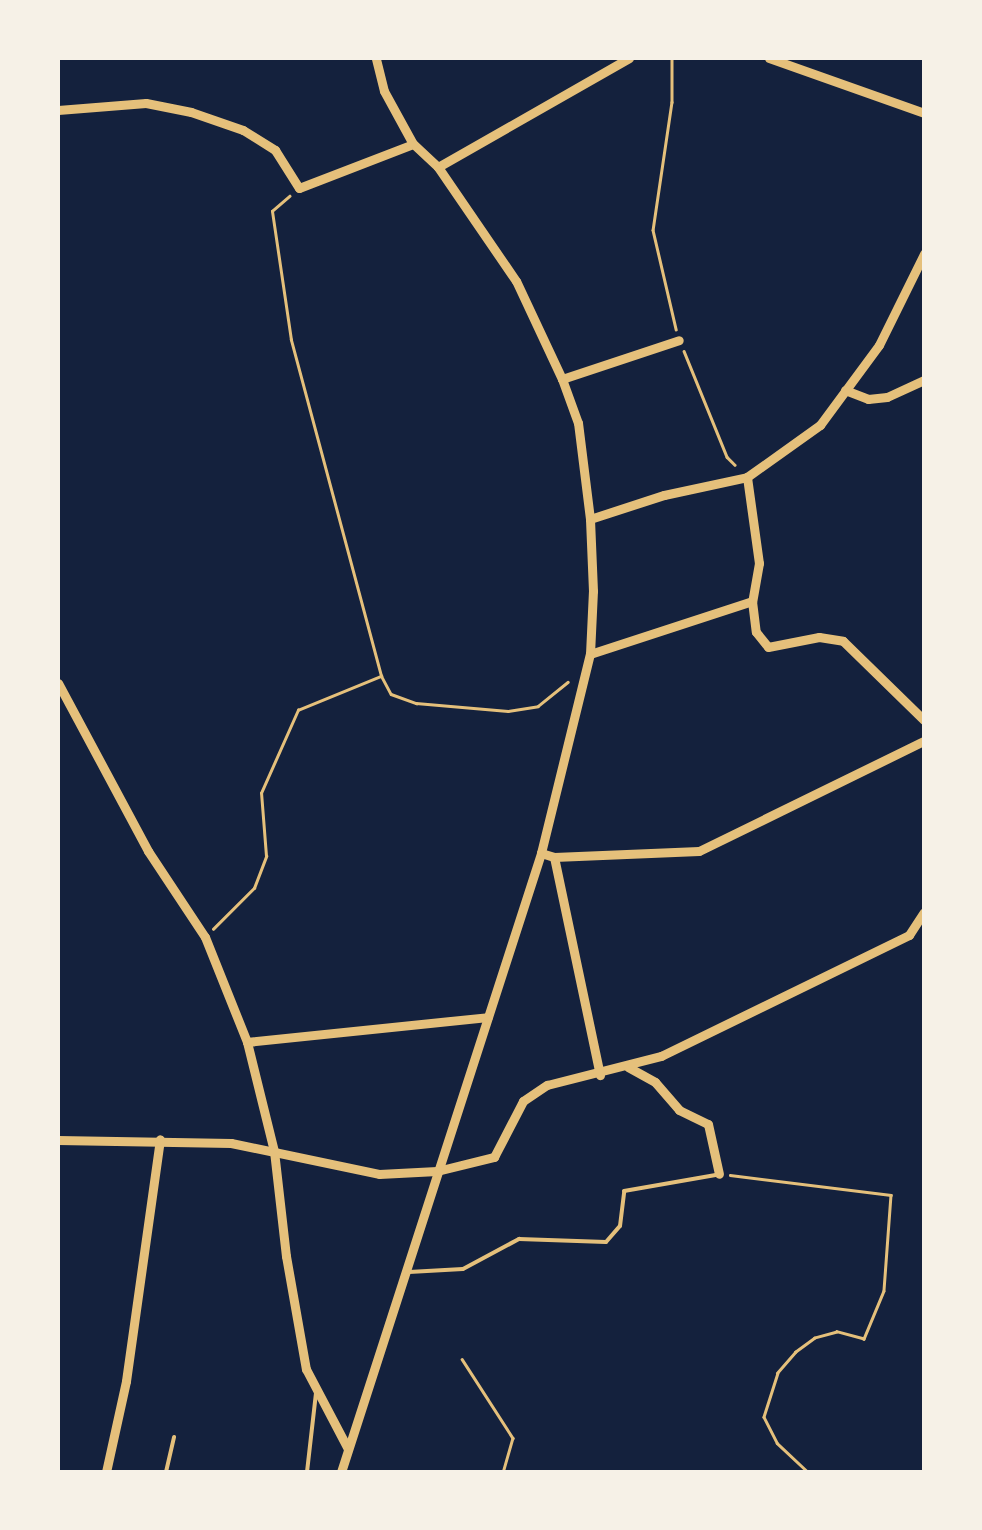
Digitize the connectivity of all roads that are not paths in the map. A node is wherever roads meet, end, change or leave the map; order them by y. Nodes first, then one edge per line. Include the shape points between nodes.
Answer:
1 (376, 58) edge
2 (629, 58) edge
3 (769, 58) edge
4 (58, 110) edge
5 (924, 114) edge
6 (413, 144) junction
7 (438, 167) junction
8 (924, 254) edge
9 (679, 340) road end
10 (562, 379) junction
11 (924, 380) edge
12 (845, 390) junction
13 (748, 477) junction
14 (590, 519) junction
15 (752, 601) junction
16 (590, 654) junction
17 (58, 682) edge
18 (924, 720) edge
19 (924, 741) edge
20 (541, 852) junction
21 (554, 857) junction
22 (924, 912) edge
23 (488, 1017) junction
24 (247, 1042) junction
25 (628, 1067) junction
26 (600, 1074) junction
27 (58, 1140) edge
28 (160, 1140) junction
29 (274, 1152) junction
30 (437, 1172) junction
31 (719, 1174) joint
32 (404, 1273) junction
33 (316, 1389) junction
34 (174, 1436) dead end
35 (348, 1449) junction
36 (106, 1472) edge
37 (166, 1472) edge
38 (306, 1472) edge
39 (341, 1472) edge

1 - 6 street via 384,91
2 - 7 street
3 - 5 street
4 - 6 street via 146,104 190,112 243,130 274,150 299,188
6 - 7 street
7 - 10 street via 516,281
8 - 12 street via 878,345
9 - 10 street
10 - 14 street via 578,423
11 - 12 street via 887,397 868,399
12 - 13 street via 820,425
13 - 14 street
13 - 15 street via 759,563
14 - 16 street
15 - 16 street
15 - 18 street via 756,632 768,647 820,636 842,641
16 - 20 street
17 - 24 street via 148,851 205,937
19 - 21 street via 699,852
20 - 21 street
20 - 23 street
21 - 26 street
22 - 25 street via 909,936
23 - 24 street
23 - 30 street
24 - 29 street
25 - 26 street
25 - 31 street via 655,1082 679,1110 708,1124
26 - 30 street via 547,1085 524,1101 494,1157
27 - 28 street
28 - 29 street
28 - 36 street via 126,1381
29 - 30 street via 379,1174
29 - 33 street via 306,1369
30 - 32 street
31 - 32 lane via 624,1191 620,1226 606,1242 520,1238 463,1269
32 - 35 street
33 - 35 street
33 - 38 lane
34 - 37 lane
35 - 39 street

